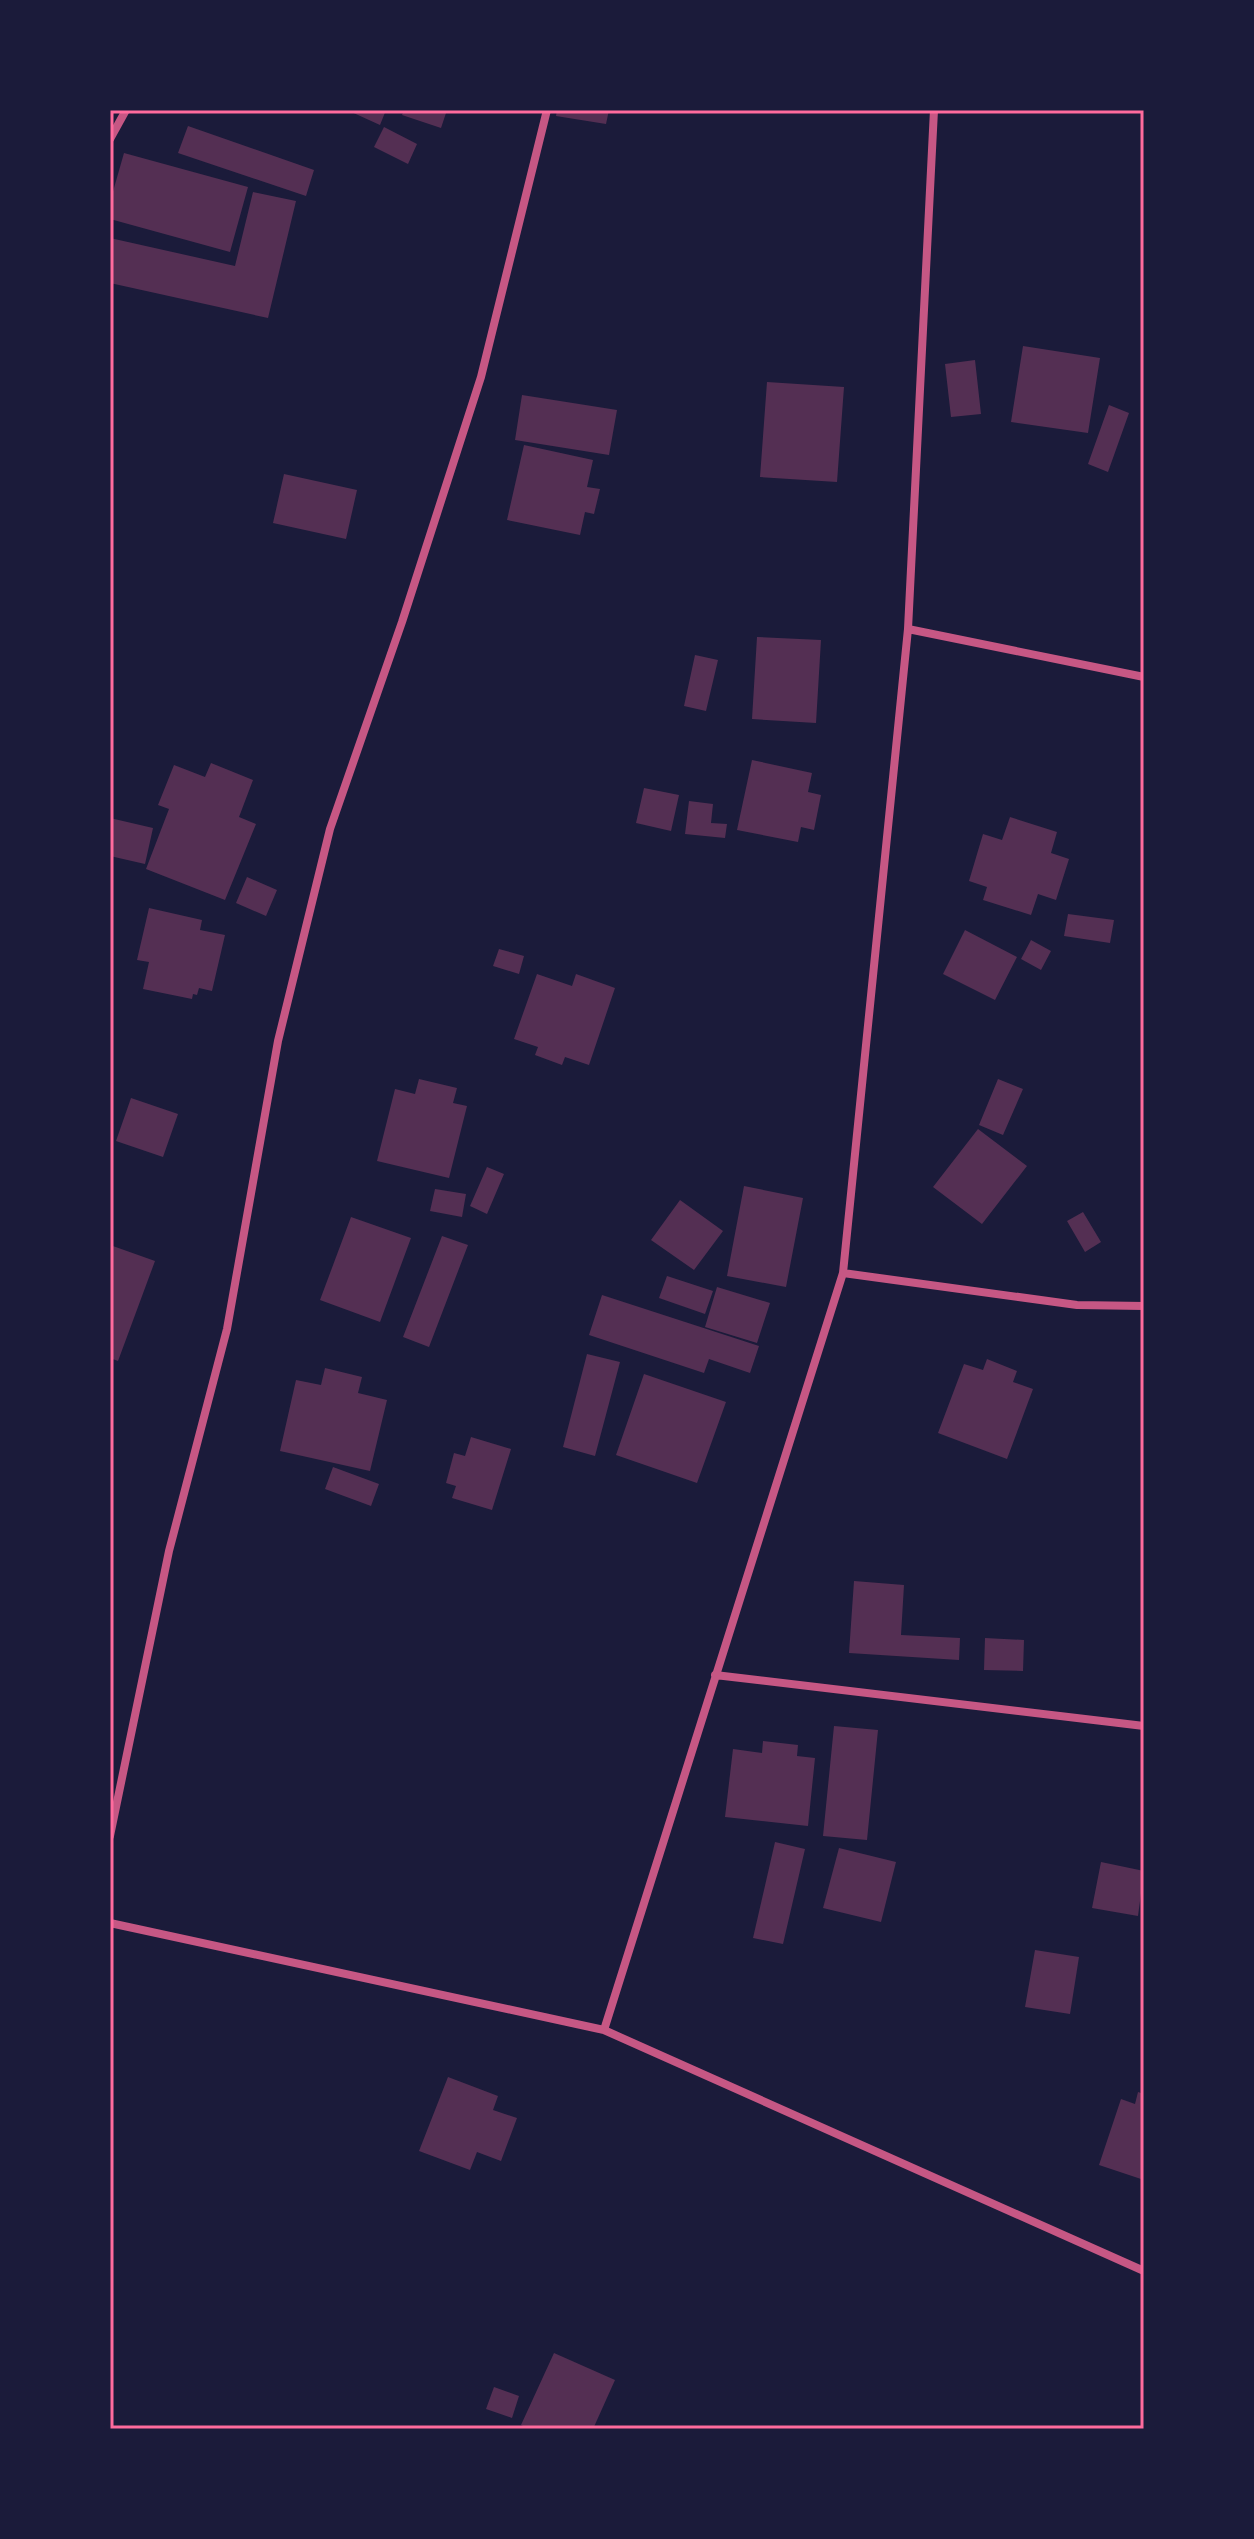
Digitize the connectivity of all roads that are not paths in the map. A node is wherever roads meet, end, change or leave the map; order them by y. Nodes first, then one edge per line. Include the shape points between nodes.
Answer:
1 (126, 110) edge
2 (547, 110) edge
3 (934, 110) edge
4 (110, 139) edge
5 (908, 629) junction
6 (1144, 677) edge
7 (843, 1273) junction
8 (1144, 1306) edge
9 (715, 1675) junction
10 (1144, 1726) edge
11 (110, 1836) edge
12 (110, 1923) edge
13 (604, 2030) junction
14 (1144, 2271) edge

1 - 4 street
2 - 11 street via 481,377 330,829 278,1041 227,1329 169,1551
3 - 5 street
5 - 6 street
5 - 7 street
7 - 8 street via 1077,1305
7 - 9 street
9 - 10 street
9 - 13 street
12 - 13 street
13 - 14 street

